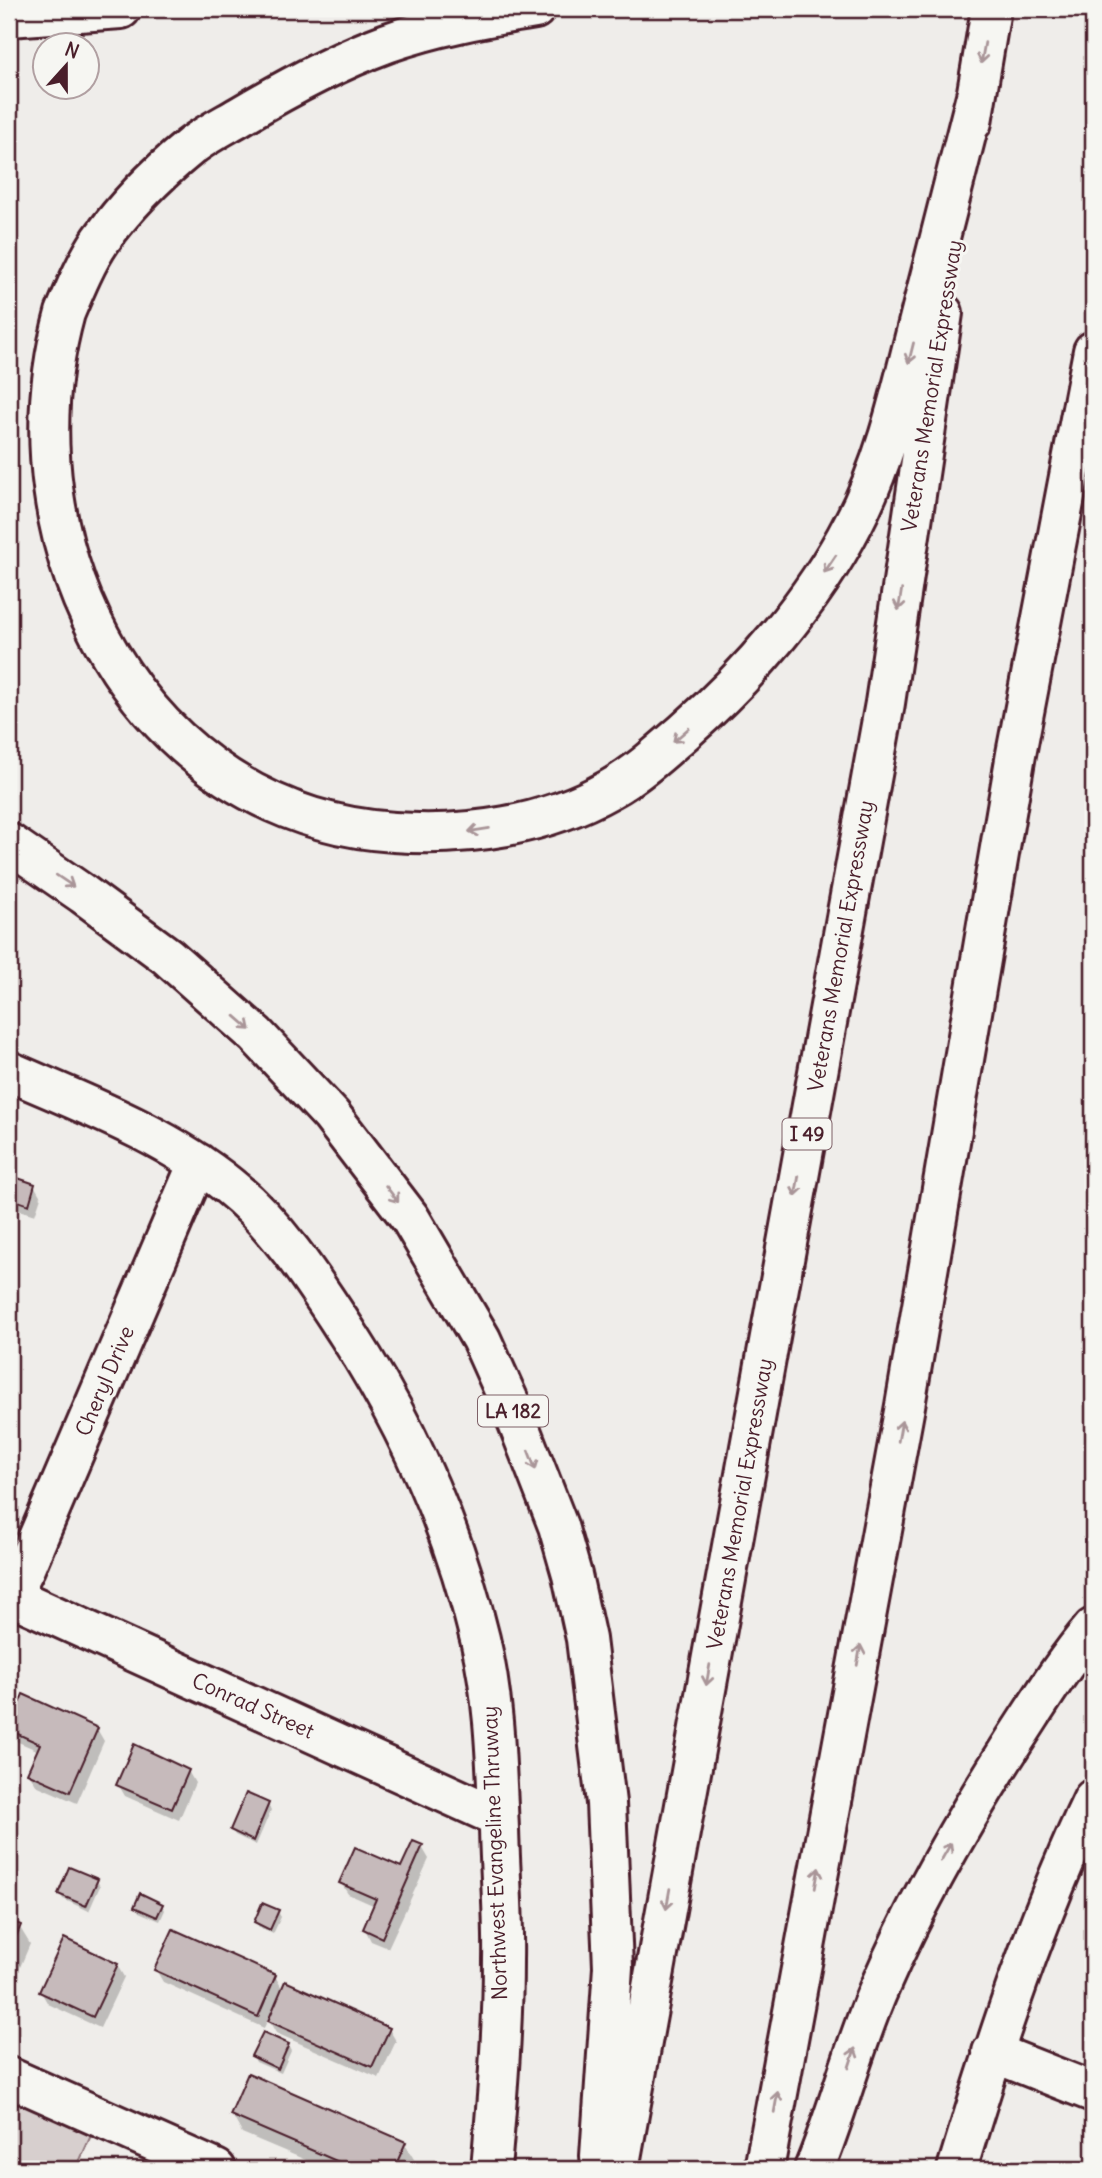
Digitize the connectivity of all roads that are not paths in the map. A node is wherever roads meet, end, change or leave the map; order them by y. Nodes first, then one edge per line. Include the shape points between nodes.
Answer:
1 (121, 9) edge
2 (535, 9) edge
3 (991, 9) edge
4 (9, 17) edge
5 (976, 96) junction
6 (1093, 351) edge
7 (9, 843) edge
8 (9, 1071) edge
9 (198, 1163) junction
10 (9, 1596) edge
11 (1093, 1628) edge
12 (1093, 1799) edge
13 (498, 1817) junction
14 (992, 2052) junction
15 (9, 2077) edge
16 (1093, 2092) edge
17 (216, 2169) edge
18 (491, 2169) edge
19 (599, 2169) edge
20 (619, 2169) edge
21 (764, 2169) edge
22 (814, 2169) edge
23 (957, 2169) edge

1 - 4 main road
5 -> 2 main road via 888,442 855,521 787,624 712,708 644,767 607,791 522,823 467,832 429,835 358,830 267,802 232,783 174,743 132,702 100,658 66,593 50,543 40,485 43,387 55,338 99,243 138,194 194,143 299,81 388,42 477,18
3 -> 5 main road, Veterans Memorial Expressway / I 49
5 -> 20 main road, Veterans Memorial Expressway / I 49 via 885,704
21 -> 6 main road via 905,1406 1016,754
7 -> 19 main road, LA 182 via 167,956 256,1035 331,1115 410,1218 481,1339 512,1408 572,1575 586,1639 606,1803 612,1968
8 - 9 main road, Northwest Evangeline Thruway via 148,1134
9 - 10 main road, Cheryl Drive
9 - 13 main road, Northwest Evangeline Thruway via 261,1216 326,1300 388,1401 425,1477 457,1559 481,1642 493,1721
10 - 13 main road, Conrad Street
22 -> 11 main road via 881,1983 938,1866 1046,1691
12 - 14 main road
13 - 18 main road, Northwest Evangeline Thruway via 503,1958
14 - 16 main road
14 - 23 main road
15 - 17 main road

